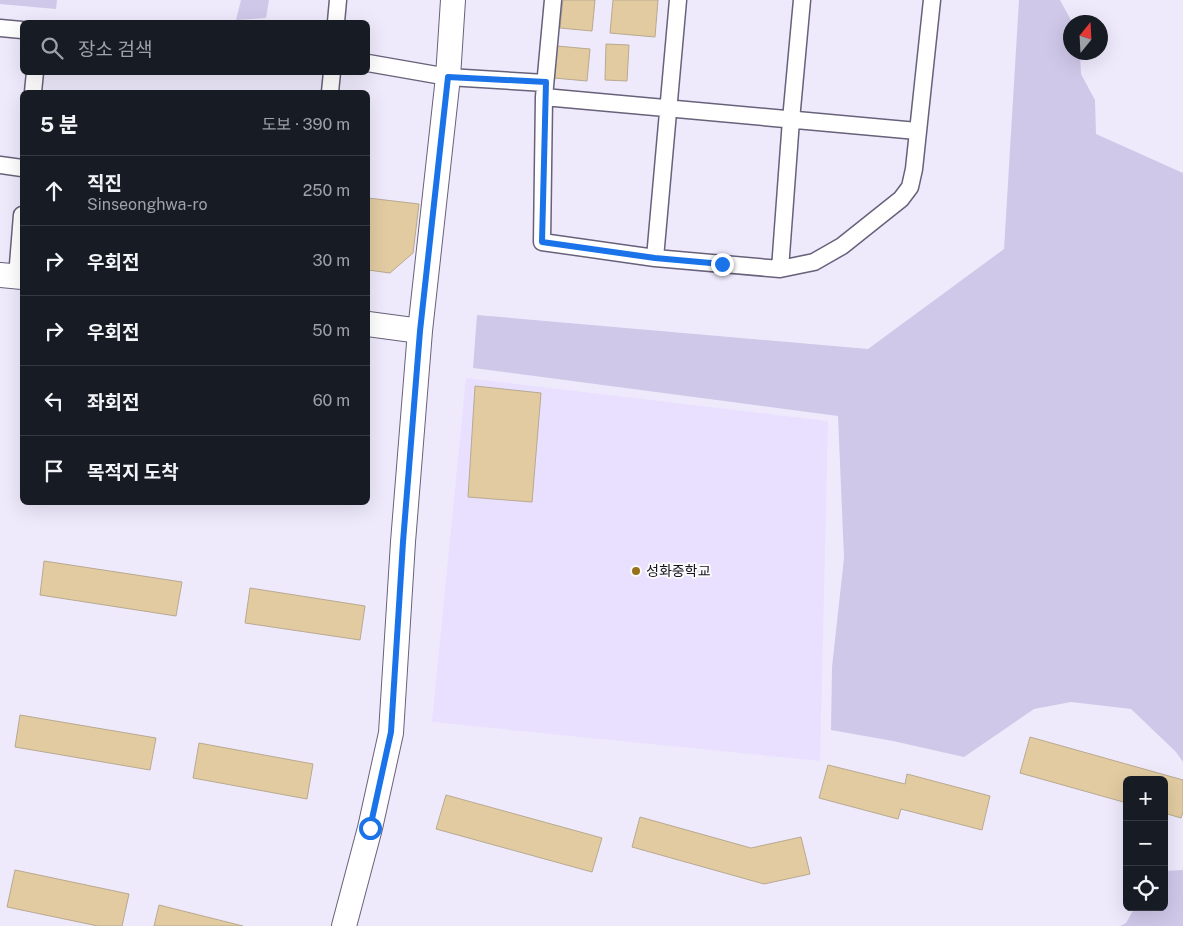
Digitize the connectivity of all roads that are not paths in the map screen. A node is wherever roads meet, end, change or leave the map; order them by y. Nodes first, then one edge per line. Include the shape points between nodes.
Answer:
1 (338, 0) edge
2 (453, 0) edge
3 (553, 0) edge
4 (678, 0) edge
5 (802, 0) edge
6 (932, 0) edge
7 (336, 20) edge
8 (0, 28) edge
9 (20, 30) edge
10 (370, 63) edge
11 (35, 75) edge
12 (332, 75) edge
13 (448, 77) junction
14 (33, 90) edge
15 (330, 90) edge
16 (545, 90) junction
17 (668, 109) junction
18 (790, 120) junction
19 (917, 131) junction
20 (0, 165) edge
21 (20, 168) edge
22 (20, 229) edge
23 (655, 258) junction
24 (780, 269) junction
25 (13, 276) edge
26 (370, 324) edge
27 (420, 331) junction
28 (344, 926) edge

1 - 7 street
2 - 13 street
3 - 16 street
4 - 17 street
5 - 18 street
6 - 19 street
8 - 9 street
10 - 13 street
11 - 14 street
12 - 15 street
13 - 16 street
13 - 27 street
16 - 17 street
16 - 23 street via 542,242
17 - 18 street
17 - 23 street
18 - 19 street
18 - 24 street
19 - 24 street via 910,187 901,199 842,246 814,262
20 - 21 street
22 - 25 street
23 - 24 street
26 - 27 street
27 - 28 street via 391,732

